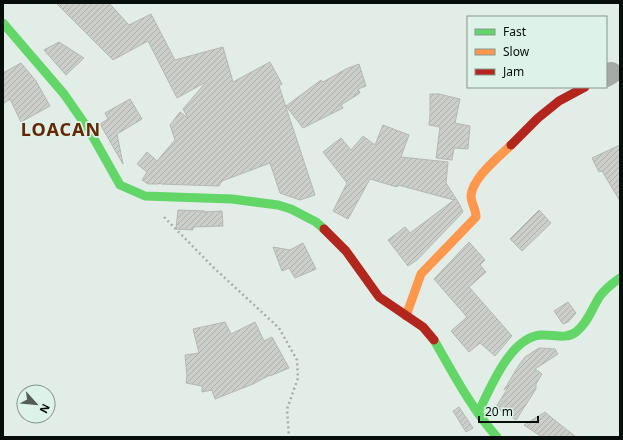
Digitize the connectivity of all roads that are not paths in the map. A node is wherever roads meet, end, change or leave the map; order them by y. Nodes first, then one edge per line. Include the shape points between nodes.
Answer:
1 (3, 23) edge
2 (582, 88) edge
3 (620, 278) edge
4 (406, 316) junction
5 (489, 429) edge

1 - 4 street via 64,94 89,130 120,185 145,196 232,199 291,209 316,222 332,236 379,297
2 - 4 street via 559,101 538,118 480,176 471,198 477,211 476,217 421,274
3 - 5 street via 606,288 576,332 559,338 535,336 516,348 503,366
4 - 5 street via 423,327 431,336

